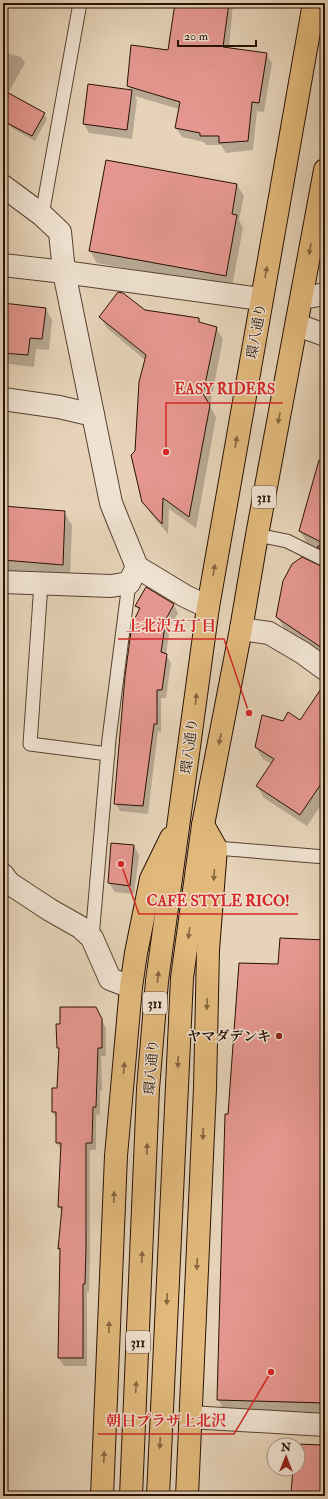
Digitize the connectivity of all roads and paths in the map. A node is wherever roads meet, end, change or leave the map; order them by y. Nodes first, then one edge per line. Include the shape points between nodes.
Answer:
1 (80, 3) edge
2 (314, 3) edge
3 (325, 170) edge
4 (3, 186) edge
5 (42, 215) junction
6 (3, 265) edge
7 (64, 272) junction
8 (325, 294) edge
9 (302, 298) junction
10 (261, 299) junction
11 (297, 325) junction
12 (325, 335) edge
13 (3, 399) edge
14 (93, 415) junction
15 (257, 535) junction
16 (325, 560) edge
17 (133, 575) junction
18 (3, 582) edge
19 (41, 583) junction
20 (208, 607) junction
21 (241, 629) junction
22 (325, 669) edge
23 (108, 754) junction
24 (180, 820) junction
25 (203, 825) junction
26 (216, 848) junction
27 (325, 857) edge
28 (3, 875) edge
29 (92, 938) junction
30 (131, 987) junction
31 (190, 1417) junction
32 (325, 1425) edge
33 (102, 1496) edge
34 (131, 1496) edge
35 (158, 1496) edge
36 (187, 1496) edge

1 - 5 lane
10 -> 2 main road, 環八通り / 311
3 -> 9 main road, 環八通り / 311
4 - 5 street
5 - 7 street via 60,232
6 - 7 street
7 - 10 street
7 - 14 street
8 - 9 street
9 - 11 main road, 環八通り / 311
20 -> 10 main road, 環八通り / 311
11 - 12 street
11 -> 15 main road, 環八通り / 311
13 - 14 street
14 - 17 street via 111,503
15 - 16 lane via 287,541
15 - 21 main road, 環八通り / 311
17 - 19 street via 111,586
17 - 20 street
17 - 23 lane
18 - 19 street
19 - 23 lane via 30,744
24 -> 20 main road, 環八通り / 311
21 - 22 street via 269,633
21 -> 25 main road, 環八通り / 311
23 - 29 lane
24 - 30 main road via 151,879
34 -> 24 main road, 環八通り / 311 via 146,1188 148,1089 157,981
25 - 26 main road
25 -> 35 main road, 環八通り / 311 via 182,978
26 - 27 lane
26 -> 31 main road via 208,950
28 - 29 street via 9,884 80,927
29 - 30 street via 110,979
33 -> 30 main road via 116,1156
31 - 32 street
31 - 36 main road

